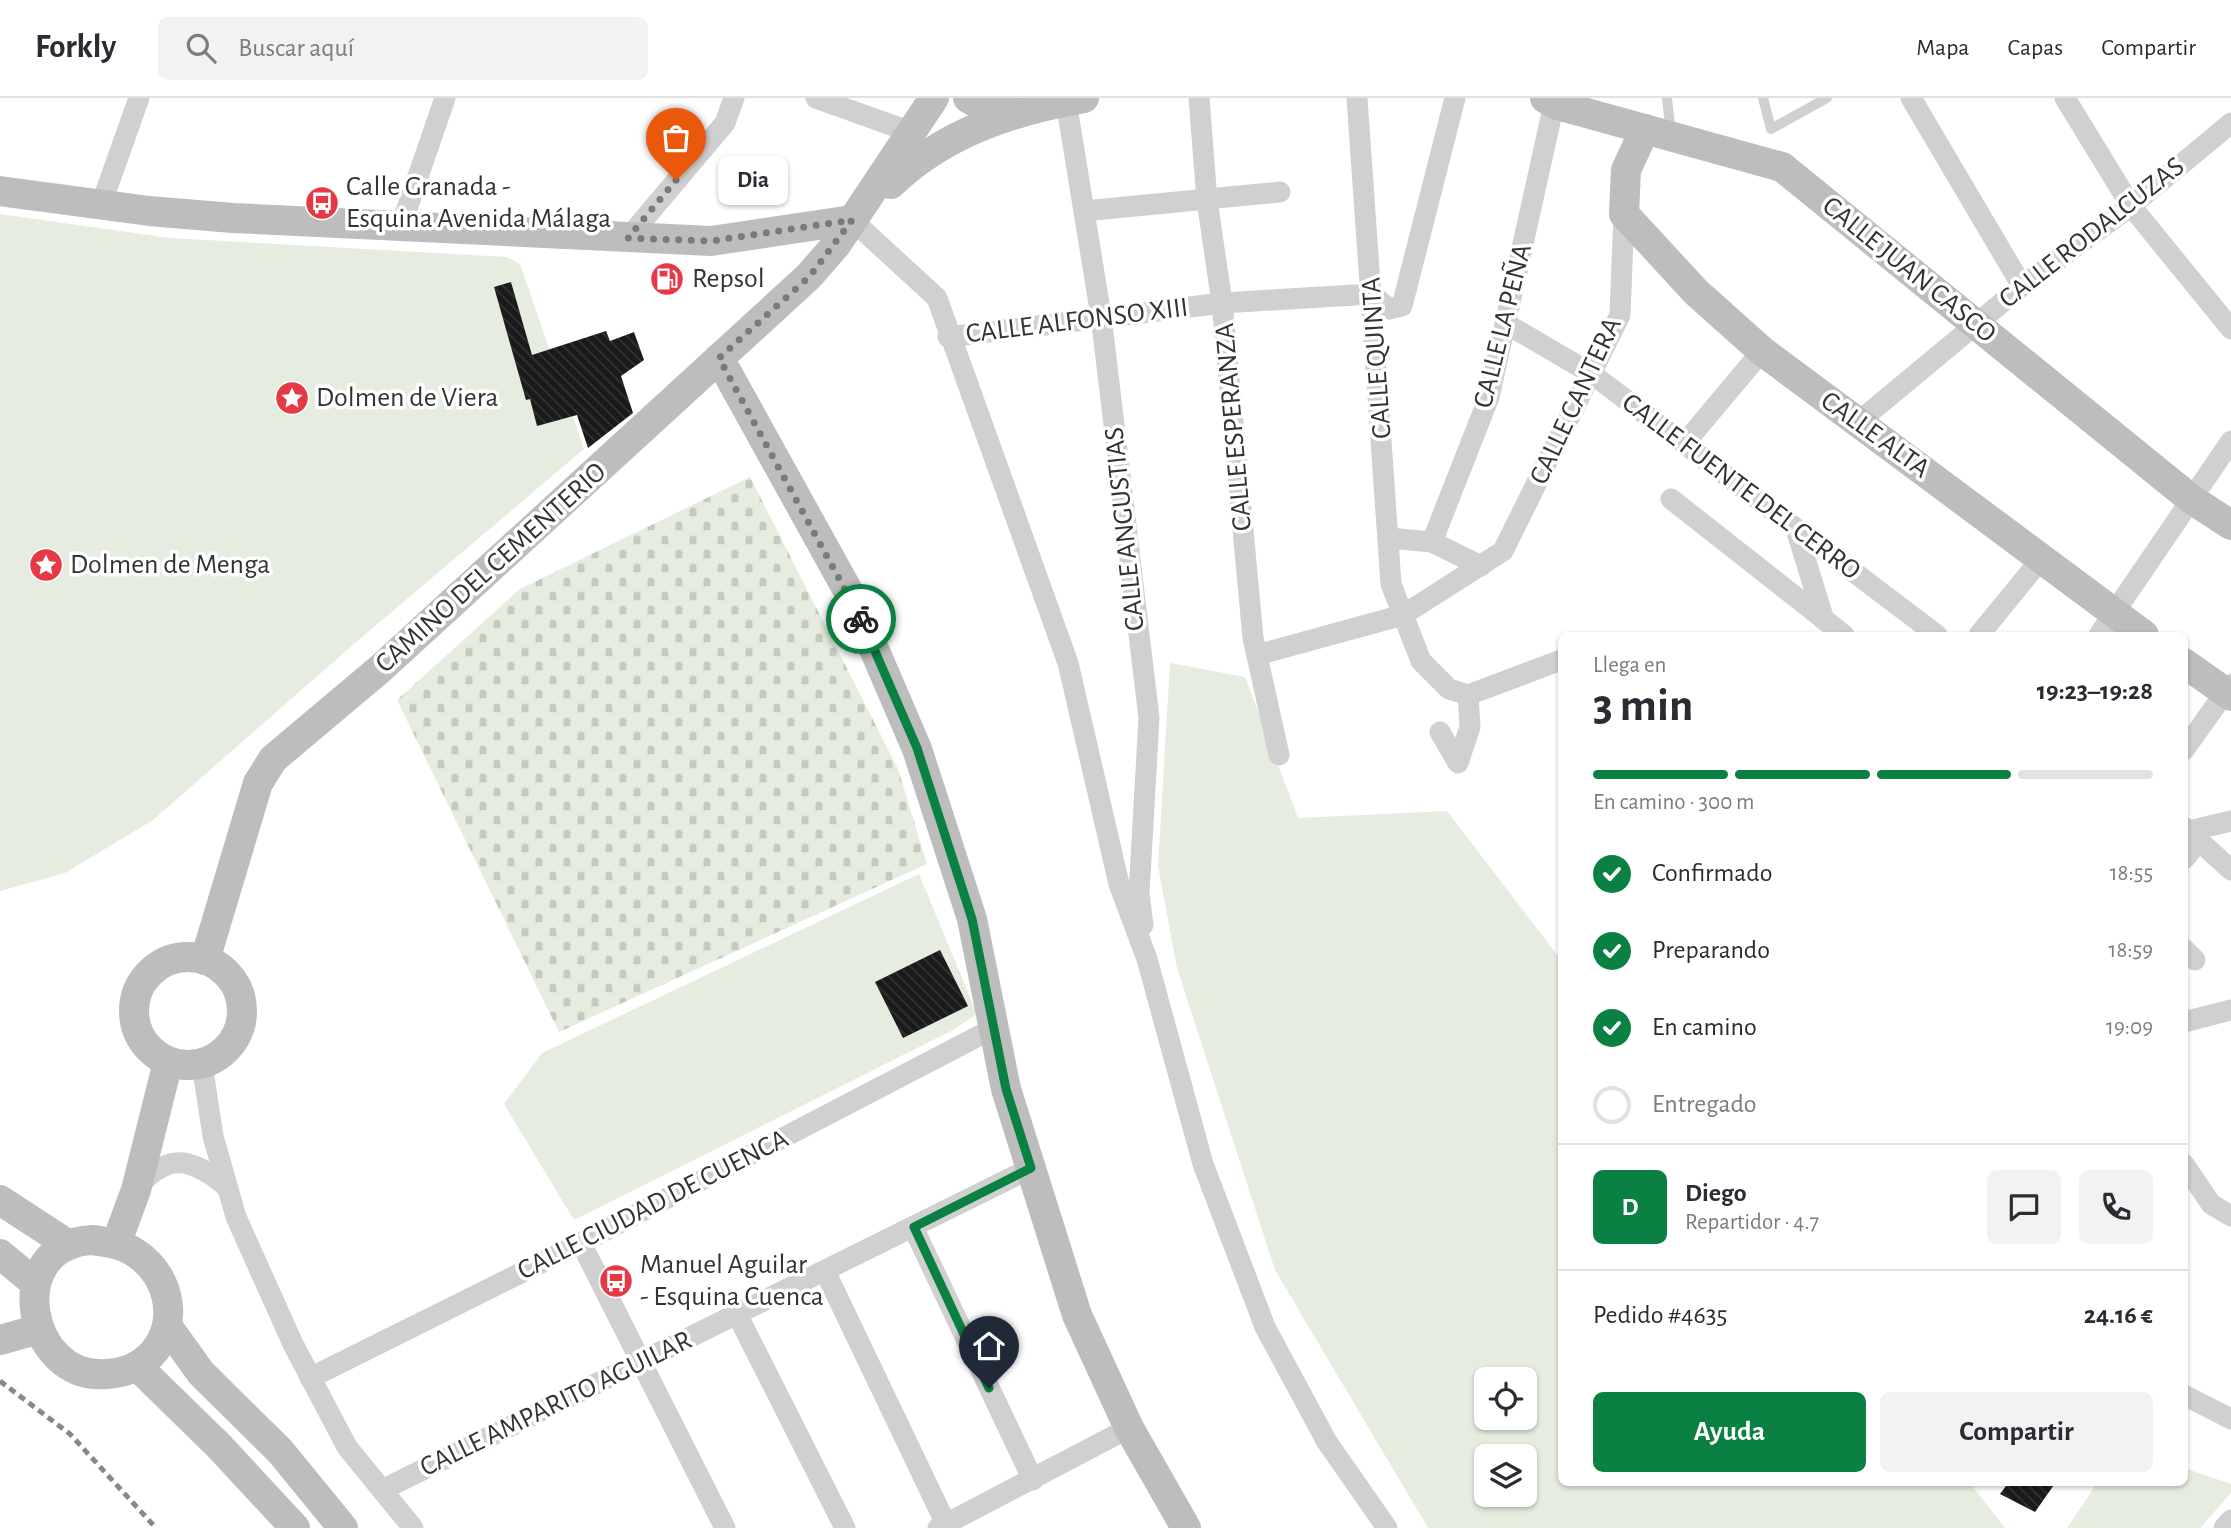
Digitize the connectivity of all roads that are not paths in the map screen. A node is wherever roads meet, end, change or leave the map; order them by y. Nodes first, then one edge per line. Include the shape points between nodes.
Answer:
1 (139, 98) edge
2 (445, 98) edge
3 (734, 98) edge
4 (816, 98) edge
5 (934, 98) edge
6 (968, 98) edge
7 (1199, 98) edge
8 (1357, 98) edge
9 (1455, 98) edge
10 (1667, 98) edge
11 (1763, 98) edge
12 (1827, 98) edge
13 (1911, 98) edge
14 (2064, 98) edge
15 (1075, 100) edge
16 (1549, 101) edge
17 (1017, 113) junction
18 (2231, 123) edge
19 (911, 132) junction
20 (1658, 133) junction
21 (0, 191) edge
22 (1280, 192) dead end
23 (1207, 200) junction
24 (101, 205) junction
25 (2131, 206) junction
26 (1084, 211) junction
27 (1624, 214) junction
28 (852, 220) junction
29 (401, 226) junction
30 (628, 238) junction
31 (2022, 286) junction
32 (1373, 294) junction
33 (1222, 303) junction
34 (1101, 316) junction
35 (1505, 323) junction
36 (1975, 325) junction
37 (2231, 329) edge
38 (948, 337) junction
39 (1762, 351) junction
40 (719, 358) junction
41 (1592, 374) junction
42 (1857, 423) junction
43 (2231, 441) edge
44 (1684, 444) junction
45 (1671, 499) dead end
46 (2191, 499) junction
47 (2231, 525) edge
48 (1796, 528) junction
49 (1389, 538) junction
50 (1432, 542) junction
51 (2042, 558) junction
52 (1480, 566) junction
53 (1403, 615) junction
54 (2106, 624) edge
55 (1826, 627) edge
56 (1933, 632) edge
57 (1981, 632) edge
58 (2134, 632) edge
59 (1257, 655) junction
60 (1558, 661) edge
61 (2188, 665) edge
62 (2229, 691) edge
63 (1468, 695) junction
64 (1440, 732) dead end
65 (2188, 745) edge
66 (1279, 755) dead end
67 (2231, 821) edge
68 (2191, 833) edge
69 (2231, 870) edge
70 (1147, 959) junction
71 (205, 960) junction
72 (2231, 1010) edge
73 (2188, 1021) edge
74 (994, 1028) junction
75 (168, 1062) junction
76 (202, 1064) junction
77 (1031, 1168) junction
78 (2188, 1170) edge
79 (227, 1187) junction
80 (136, 1190) junction
81 (0, 1200) edge
82 (2231, 1216) edge
83 (914, 1227) junction
84 (581, 1243) junction
85 (116, 1244) junction
86 (69, 1245) junction
87 (0, 1254) edge
88 (825, 1271) junction
89 (35, 1283) junction
90 (737, 1314) junction
91 (168, 1327) junction
92 (40, 1329) junction
93 (2, 1339) edge
94 (642, 1362) junction
95 (137, 1366) junction
96 (310, 1378) junction
97 (2188, 1397) edge
98 (2231, 1419) edge
99 (1129, 1428) junction
100 (1033, 1480) junction
101 (382, 1490) junction
102 (2231, 1520) edge
103 (942, 1526) edge
104 (295, 1528) edge
105 (343, 1528) edge
106 (413, 1528) edge
107 (725, 1528) edge
108 (845, 1528) edge
109 (1186, 1528) edge
110 (1387, 1528) edge
111 (2224, 1528) edge

1 - 24 street
2 - 29 street
3 - 30 street via 725,123
4 - 19 street
5 - 19 street
6 - 17 street via 992,112
7 - 23 street, CALLE ESPERANZA
8 - 32 street, CALLE QUINTA
9 - 32 street via 1402,306 1389,309
10 - 20 lane
11 - 12 lane via 1771,129
13 - 31 street
14 - 25 street
15 - 17 street
15 - 26 street, CALLE ANGUSTIAS
16 - 20 street, CALLE JUAN CASCO
16 - 35 street, CALLE LA PEÑA
17 - 28 street via 932,149
18 - 25 street, CALLE RODALCUZAS
19 - 28 street
20 - 27 street, CALLE CANTERA via 1626,170
20 - 36 street, CALLE JUAN CASCO via 1782,167
21 - 24 street
22 - 23 street
23 - 26 street
23 - 33 street, CALLE ESPERANZA
24 - 29 street via 233,218
25 - 31 street, CALLE RODALCUZAS
25 - 37 street
26 - 34 street, CALLE ANGUSTIAS
27 - 39 street, CALLE ALTA via 1696,292
27 - 41 street, CALLE CANTERA via 1620,315
28 - 30 street via 711,241
28 - 38 street via 937,298
28 - 40 street, CAMINO DEL CEMENTERIO via 810,276
29 - 30 street
31 - 36 street, CALLE RODALCUZAS
32 - 33 street, CALLE ALFONSO XIII
32 - 49 street, CALLE QUINTA
33 - 34 street, CALLE ALFONSO XIII
33 - 59 street, CALLE ESPERANZA
34 - 38 street, CALLE ALFONSO XIII
34 - 70 street, CALLE ANGUSTIAS via 1149,718 1139,894
35 - 41 street, CALLE FUENTE DEL CERRO
35 - 50 street, CALLE LA PEÑA via 1489,397
36 - 42 street, CALLE RODALCUZAS
36 - 46 street, CALLE JUAN CASCO
38 - 70 street via 1068,663 1119,884
39 - 42 street, CALLE ALTA
39 - 44 street
40 - 71 street, CAMINO DEL CEMENTERIO via 380,668 273,759 258,783
40 - 74 street via 852,598 917,748 972,919
41 - 44 street, CALLE FUENTE DEL CERRO
41 - 52 street, CALLE CANTERA via 1503,551
42 - 51 street, CALLE ALTA
43 - 46 street
44 - 48 street, CALLE FUENTE DEL CERRO
45 - 55 street
46 - 47 street, CALLE JUAN CASCO
46 - 54 street
48 - 55 street
48 - 56 street, CALLE FUENTE DEL CERRO
49 - 50 street
49 - 53 street, CALLE QUINTA via 1391,584
50 - 52 street
51 - 54 street, CALLE ALTA
51 - 57 street
52 - 53 street, CALLE CANTERA
53 - 59 street, CALLE CANTERA
53 - 63 street, CALLE QUINTA via 1421,661 1449,689
54 - 58 street, CALLE ALTA
59 - 66 street, CALLE ESPERANZA
60 - 63 street
61 - 62 street
62 - 65 street
63 - 64 street via 1470,727 1458,763
67 - 68 street
68 - 69 street
70 - 110 street via 1203,1164 1265,1326 1327,1442
71 - 75 street via 186,957 160,965 141,985 135,1002 141,1038
71 - 76 street via 232,980 242,1013 231,1045
72 - 73 street
74 - 77 street via 1006,1089
74 - 84 street, CALLE CIUDAD DE CUENCA
75 - 76 street
75 - 80 street
76 - 79 street
77 - 83 street, CALLE AMPARITO AGUILAR
77 - 99 street via 1077,1315
78 - 82 street via 2211,1204
79 - 80 street via 198,1166 180,1162 153,1170
79 - 96 street via 236,1217
80 - 85 street
81 - 86 street
83 - 88 street, CALLE AMPARITO AGUILAR
83 - 100 street
84 - 94 street
84 - 96 street, CALLE CIUDAD DE CUENCA
85 - 86 street via 92,1240
85 - 91 street via 154,1269 166,1296
86 - 89 street via 46,1263
87 - 89 street
88 - 90 street, CALLE AMPARITO AGUILAR
88 - 103 street
89 - 92 street via 34,1314
90 - 94 street, CALLE AMPARITO AGUILAR
90 - 108 street
91 - 95 street via 152,1354
91 - 105 street via 201,1373 280,1451
92 - 93 street
92 - 95 street via 56,1355 85,1372 117,1373
94 - 101 street, CALLE AMPARITO AGUILAR
94 - 107 street
95 - 104 street
96 - 101 street via 347,1447
97 - 98 street
99 - 100 street
99 - 109 street
100 - 103 street
101 - 106 street
102 - 111 street

